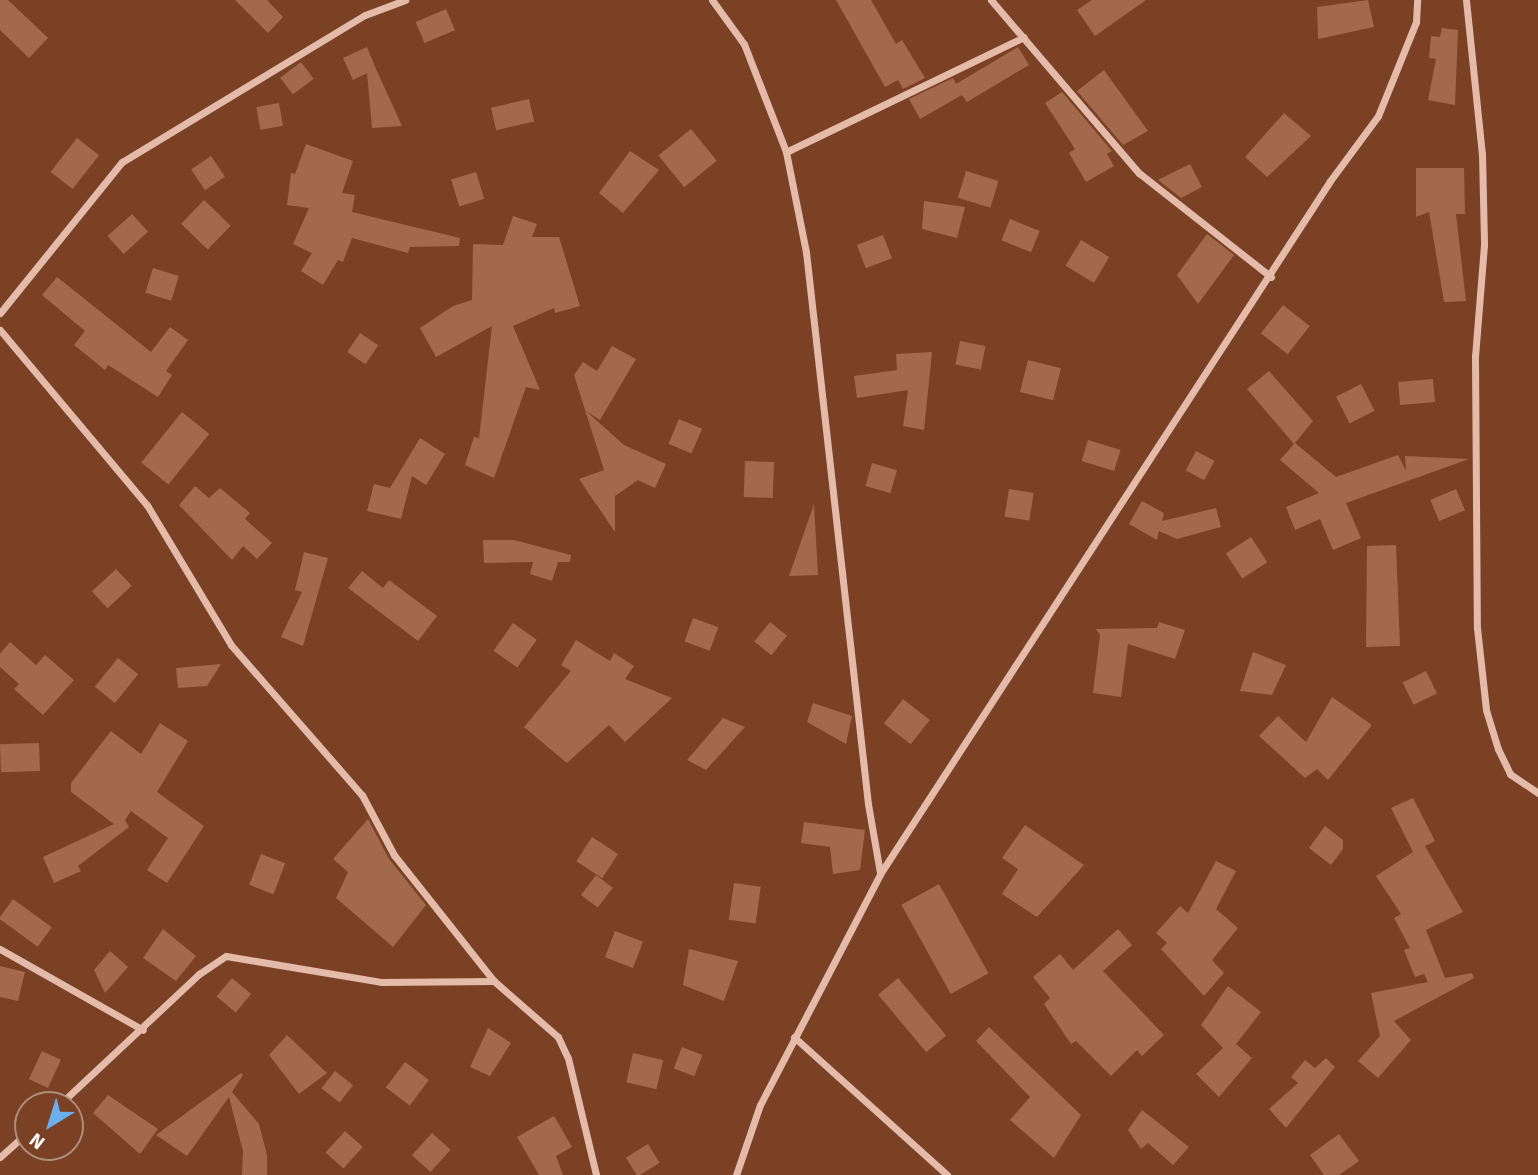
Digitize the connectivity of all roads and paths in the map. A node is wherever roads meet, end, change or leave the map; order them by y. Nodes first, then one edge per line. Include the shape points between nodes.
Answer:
1 (405, 0) edge
2 (712, 0) edge
3 (991, 0) edge
4 (1417, 0) edge
5 (1466, 0) edge
6 (1024, 37) junction
7 (786, 152) junction
8 (1271, 277) junction
9 (0, 313) edge
10 (0, 330) edge
11 (1538, 793) edge
12 (880, 874) junction
13 (0, 949) edge
14 (494, 981) junction
15 (143, 1030) junction
16 (794, 1037) junction
17 (75, 1091) edge
18 (14, 1144) edge
19 (0, 1157) edge
20 (596, 1175) edge
21 (736, 1175) edge
22 (947, 1175) edge

1 - 9 street via 365,15 122,162
2 - 7 street via 744,44
3 - 6 street
4 - 8 street via 1416,22 1378,116 1330,181
5 - 11 street via 1482,154 1484,232 1475,356 1478,628 1486,710 1498,749 1510,774
6 - 7 street
6 - 8 street via 1139,173
7 - 12 street via 806,252 868,804
8 - 12 street
10 - 14 street via 147,505 231,645 362,795 394,855
12 - 16 street
13 - 15 street
14 - 15 street via 381,982 226,956 199,974
14 - 20 street via 558,1037 568,1058
15 - 17 street
16 - 21 street via 760,1105
16 - 22 street
18 - 19 street

